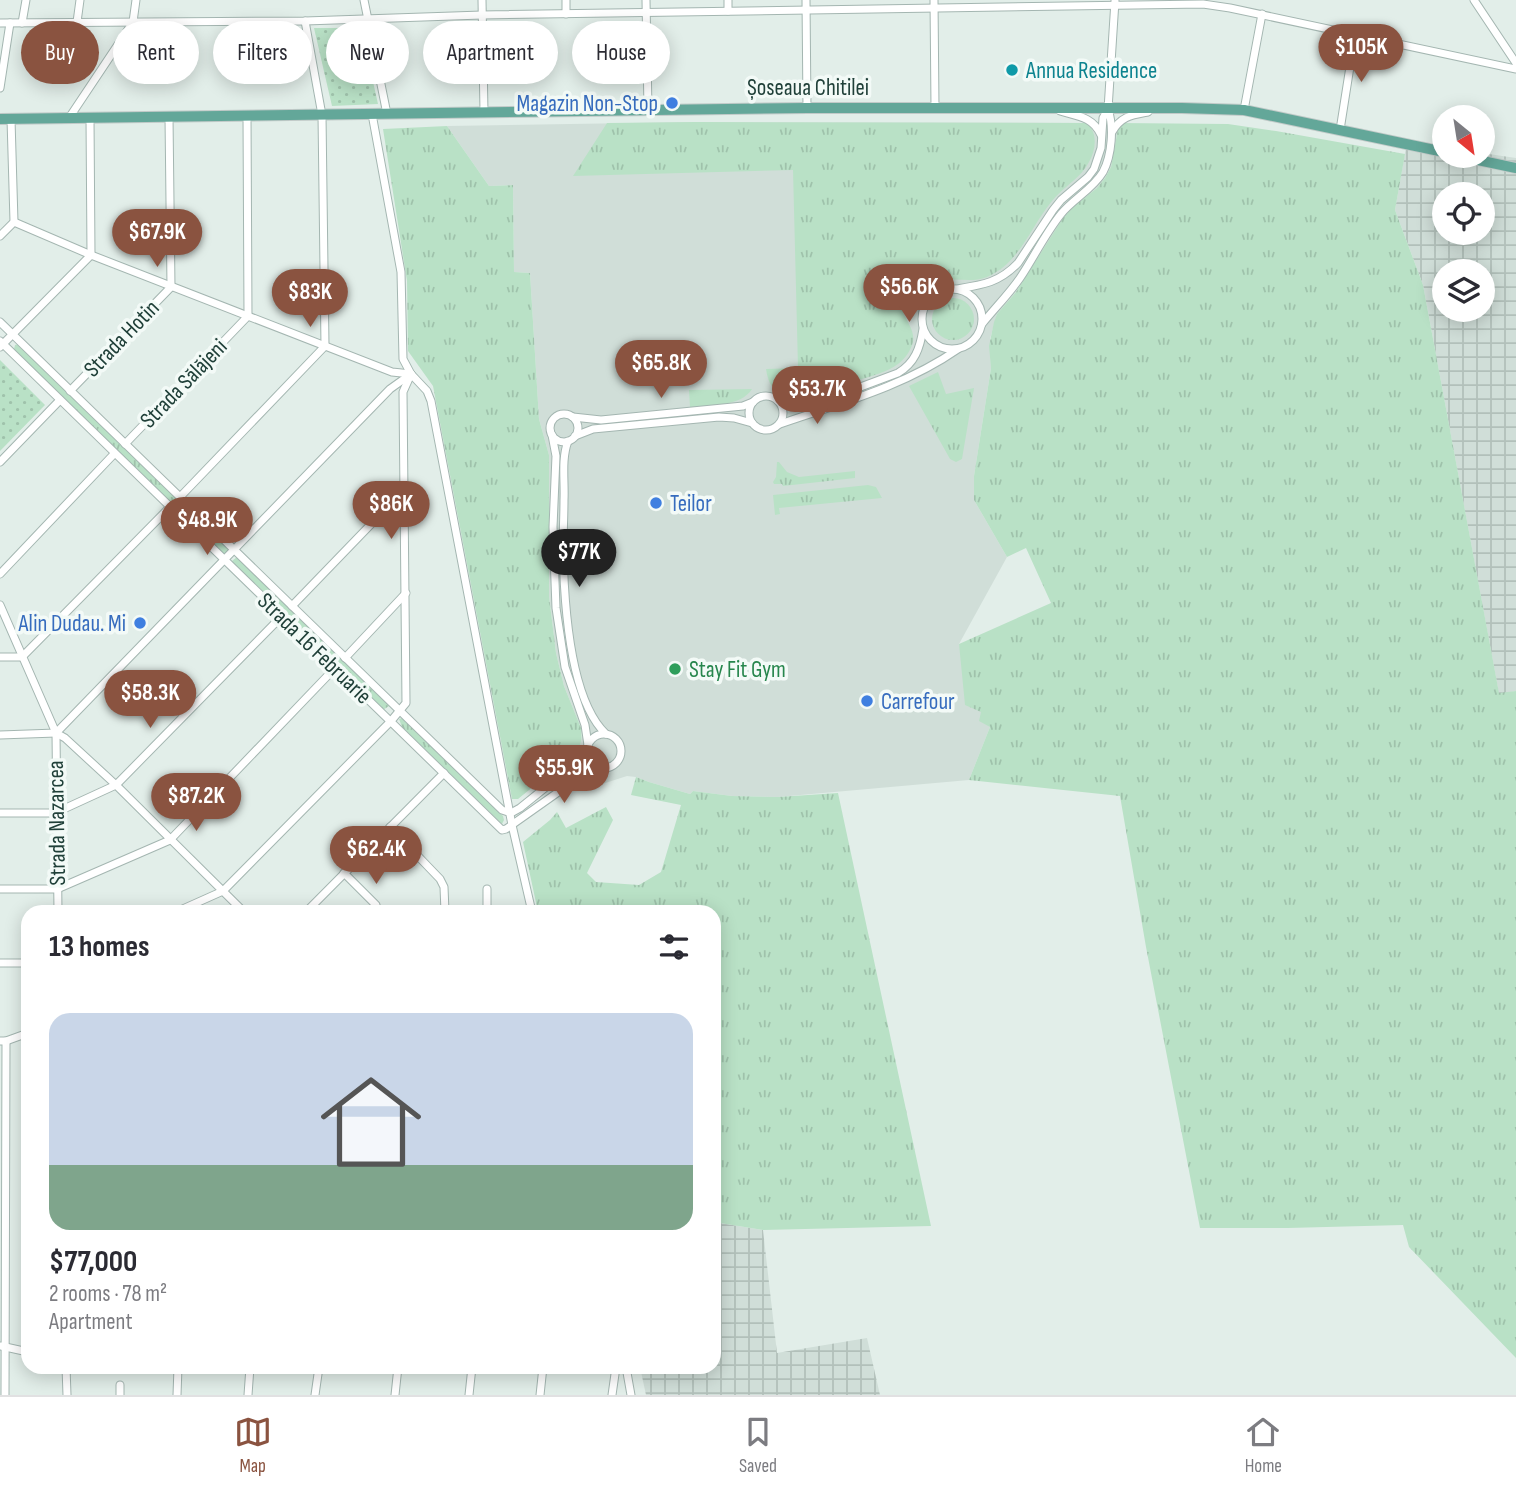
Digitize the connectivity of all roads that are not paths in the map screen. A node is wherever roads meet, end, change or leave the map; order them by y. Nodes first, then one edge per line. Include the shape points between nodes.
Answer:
1 (26, 0) edge
2 (80, 0) edge
3 (136, 0) edge
4 (364, 0) edge
5 (482, 0) edge
6 (566, 0) edge
7 (646, 0) edge
8 (728, 0) edge
9 (806, 0) edge
10 (1474, 0) edge
11 (1115, 2) edge
12 (871, 4) edge
13 (934, 4) edge
14 (806, 10) junction
15 (728, 11) junction
16 (646, 13) junction
17 (566, 14) junction
18 (1262, 14) junction
19 (482, 15) junction
20 (368, 18) junction
21 (22, 21) edge
22 (77, 21) edge
23 (133, 21) edge
24 (305, 21) edge
25 (0, 23) edge
26 (10, 23) junction
27 (21, 23) edge
28 (1355, 35) junction
29 (113, 52) edge
30 (312, 60) edge
31 (1516, 63) edge
32 (1516, 69) edge
33 (0, 88) edge
34 (935, 107) junction
35 (807, 108) junction
36 (1108, 108) junction
37 (1171, 108) junction
38 (1051, 109) junction
39 (648, 110) junction
40 (1244, 110) junction
41 (484, 112) junction
42 (372, 114) junction
43 (387, 114) junction
44 (322, 115) junction
45 (247, 116) junction
46 (169, 117) junction
47 (69, 118) junction
48 (90, 118) junction
49 (6, 119) edge
50 (1340, 130) junction
51 (1102, 136) junction
52 (1111, 136) junction
53 (1432, 149) edge
54 (1495, 164) edge
55 (1516, 168) edge
56 (15, 222) junction
57 (0, 236) edge
58 (91, 255) junction
59 (171, 286) junction
60 (956, 289) junction
61 (248, 316) junction
62 (0, 322) edge
63 (982, 324) junction
64 (923, 328) junction
65 (13, 334) junction
66 (1, 344) edge
67 (325, 346) junction
68 (958, 349) junction
69 (411, 374) junction
70 (70, 391) junction
71 (60, 400) junction
72 (778, 401) junction
73 (752, 402) junction
74 (573, 417) junction
75 (751, 423) junction
76 (780, 424) junction
77 (552, 435) junction
78 (575, 436) junction
79 (568, 441) junction
80 (125, 444) junction
81 (114, 454) junction
82 (0, 462) edge
83 (405, 489) junction
84 (180, 497) junction
85 (170, 507) junction
86 (234, 550) junction
87 (225, 559) junction
88 (0, 574) edge
89 (406, 593) junction
90 (0, 605) edge
91 (292, 606) junction
92 (282, 615) junction
93 (0, 657) edge
94 (22, 657) junction
95 (345, 658) junction
96 (335, 668) junction
97 (401, 711) junction
98 (391, 721) junction
99 (56, 733) junction
100 (606, 734) junction
101 (0, 735) edge
102 (587, 750) junction
103 (606, 768) junction
104 (444, 772) junction
105 (116, 785) junction
106 (0, 813) edge
107 (55, 813) junction
108 (511, 813) junction
109 (512, 825) junction
110 (390, 827) junction
111 (170, 840) junction
112 (344, 873) junction
113 (0, 889) edge
114 (57, 889) junction
115 (487, 889) dead end
116 (223, 891) junction
117 (58, 905) edge
118 (192, 905) edge
119 (236, 905) edge
120 (313, 905) edge
121 (376, 905) edge
122 (445, 905) edge
123 (487, 905) edge
124 (530, 905) edge
125 (0, 963) edge
126 (21, 963) edge
127 (21, 1035) edge
128 (3, 1041) edge
129 (2, 1346) edge
130 (21, 1350) edge
131 (66, 1374) edge
132 (178, 1374) edge
133 (250, 1374) edge
134 (318, 1374) edge
135 (397, 1374) edge
136 (471, 1374) edge
137 (542, 1374) edge
138 (615, 1374) edge
139 (627, 1374) edge
140 (120, 1385) dead end
141 (5, 1395) edge
142 (67, 1395) edge
143 (120, 1395) edge
144 (177, 1395) edge
145 (248, 1395) edge
146 (315, 1395) edge
147 (395, 1395) edge
148 (469, 1395) edge
149 (540, 1395) edge
150 (612, 1395) edge
151 (631, 1395) edge

1 - 21 street
2 - 22 street
3 - 23 street
4 - 20 street
5 - 19 street
6 - 17 street
7 - 16 street
8 - 15 street
9 - 14 street
10 - 31 street
11 - 13 street
11 - 18 street via 1203,4
11 - 36 street
12 - 13 street
12 - 14 street
13 - 34 street
14 - 15 street
14 - 35 street
15 - 16 street
16 - 17 street
16 - 39 street
17 - 19 street
18 - 28 street
18 - 40 street
19 - 20 street
19 - 41 street
20 - 24 street
20 - 43 street
25 - 26 street
26 - 27 street
26 - 33 street
28 - 32 street
28 - 50 street
29 - 47 street
30 - 44 street
34 - 35 main road, Șoseaua Chitilei
34 - 38 main road, Șoseaua Chitilei
35 - 39 main road, Șoseaua Chitilei
36 - 37 main road, Șoseaua Chitilei
36 - 38 main road, Șoseaua Chitilei
36 - 51 street
36 - 52 street
37 - 40 main road, Șoseaua Chitilei
37 - 52 street via 1128,115
38 - 51 street via 1088,118
39 - 41 main road, Șoseaua Chitilei
40 - 50 main road, Șoseaua Chitilei
41 - 43 main road, Șoseaua Chitilei
42 - 43 main road, Șoseaua Chitilei
42 - 44 main road, Șoseaua Chitilei
42 - 69 street via 401,272 403,359
44 - 45 main road, Șoseaua Chitilei
44 - 67 street
45 - 46 main road, Șoseaua Chitilei
45 - 61 street
46 - 48 main road, Șoseaua Chitilei
46 - 59 street, Strada Hotin
47 - 48 main road, Șoseaua Chitilei
47 - 49 main road, Șoseaua Chitilei
48 - 58 street
49 - 56 street
50 - 53 main road, Șoseaua Chitilei
51 - 60 street via 1094,169 1061,200 1018,263 996,280
52 - 63 street via 1101,174 1058,217 1018,281
54 - 55 main road
56 - 57 street
56 - 58 street
58 - 59 street
58 - 65 street
59 - 61 street
59 - 70 street, Strada Hotin
60 - 63 street via 977,301
60 - 64 street via 929,300
61 - 67 street
61 - 80 street, Strada Sălăjeni
62 - 65 street, Strada 16 Februarie
63 - 68 street via 972,342
64 - 68 street via 933,343
64 - 72 street via 916,356 898,373 815,404
65 - 66 street
65 - 70 street, Strada 16 Februarie
66 - 71 street, Strada 16 Februarie
67 - 69 street via 392,372
67 - 84 street
68 - 76 street via 903,380
69 - 83 street via 403,392
69 - 86 street via 390,389
69 - 108 street via 430,401
70 - 80 street, Strada 16 Februarie
71 - 81 street, Strada 16 Februarie
71 - 82 street
72 - 73 street via 762,396
72 - 76 street via 783,409
73 - 74 street via 601,419
73 - 75 street
74 - 77 street via 555,417 550,425
74 - 78 street via 578,428
75 - 76 street via 764,430
75 - 78 street via 719,417 593,429
77 - 79 street via 558,441
77 - 102 street via 556,456 556,608 565,667 585,725
78 - 79 street
79 - 100 street via 564,457 566,602 576,671 587,704
80 - 84 street, Strada 16 Februarie
81 - 85 street, Strada 16 Februarie
81 - 88 street
83 - 89 street
83 - 91 street
84 - 86 street, Strada 16 Februarie
85 - 87 street, Strada 16 Februarie
85 - 94 street
86 - 87 street
86 - 91 street, Strada 16 Februarie
87 - 92 street, Strada 16 Februarie
87 - 99 street
89 - 95 street
89 - 97 street via 406,699
90 - 94 street
91 - 95 street, Strada 16 Februarie
92 - 96 street, Strada 16 Februarie
92 - 105 street
93 - 94 street
94 - 99 street
95 - 97 street, Strada 16 Februarie
96 - 98 street, Strada 16 Februarie
96 - 111 street
97 - 98 street
97 - 108 street, Strada 16 Februarie via 502,810
98 - 104 street, Strada 16 Februarie
98 - 116 street
99 - 101 street
99 - 105 street
99 - 107 street, Strada Nazarcea
100 - 102 street via 590,741
100 - 103 street via 615,738 621,751 616,762
102 - 103 street via 591,763
102 - 108 street
103 - 109 street via 564,788
104 - 109 street, Strada 16 Februarie via 502,830
104 - 110 street
105 - 107 street
105 - 111 street
106 - 107 street
107 - 114 street, Strada Nazarcea
108 - 109 street
109 - 124 street
110 - 112 street
110 - 122 street via 440,879
111 - 114 street
111 - 116 street
112 - 120 street
112 - 121 street
113 - 114 street
114 - 117 street, Strada Nazarcea
115 - 123 street
116 - 118 street
116 - 119 street
125 - 126 street
127 - 128 street
128 - 129 street
129 - 130 street
129 - 141 street
131 - 142 street
132 - 144 street
133 - 145 street
134 - 146 street
135 - 147 street
136 - 148 street
137 - 149 street
138 - 150 street
139 - 151 street
140 - 143 street

